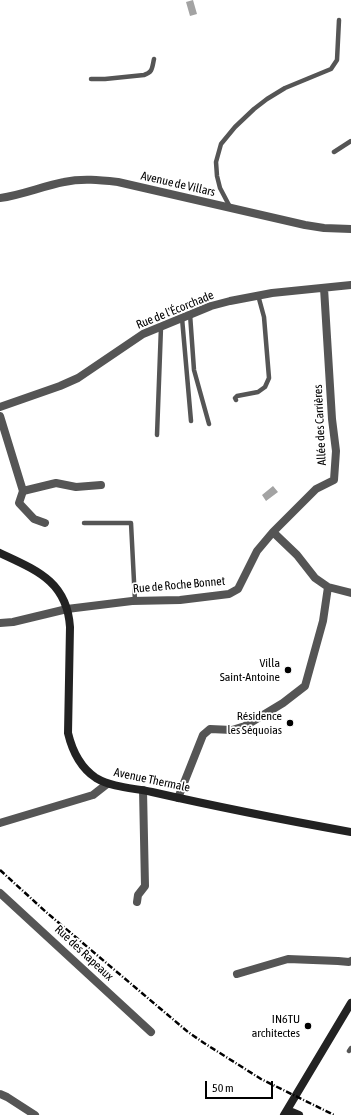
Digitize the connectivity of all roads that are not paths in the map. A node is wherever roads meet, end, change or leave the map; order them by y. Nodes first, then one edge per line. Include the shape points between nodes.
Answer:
1 (339, 20) dead end
2 (154, 60) dead end
3 (90, 79) dead end
4 (351, 141) edge
5 (334, 152) dead end
6 (0, 198) edge
7 (231, 208) junction
8 (351, 229) edge
9 (351, 285) edge
10 (324, 288) junction
11 (258, 295) junction
12 (190, 314) junction
13 (182, 318) junction
14 (161, 327) junction
15 (236, 400) dead end
16 (0, 407) edge
17 (0, 416) edge
18 (191, 421) dead end
19 (209, 424) dead end
20 (157, 435) dead end
21 (101, 485) dead end
22 (23, 491) junction
23 (45, 523) dead end
24 (84, 523) dead end
25 (273, 532) junction
26 (0, 553) edge
27 (328, 587) junction
28 (351, 593) edge
29 (135, 602) junction
30 (67, 609) junction
31 (0, 623) edge
32 (107, 784) junction
33 (143, 790) junction
34 (178, 798) junction
35 (0, 823) edge
36 (351, 832) edge
37 (0, 893) edge
38 (137, 902) dead end
39 (351, 961) edge
40 (238, 974) dead end
41 (351, 1003) edge
42 (151, 1032) dead end
43 (0, 1094) edge
44 (286, 1112) edge
45 (35, 1115) edge
46 (299, 1115) edge

1 - 7 lane via 337,60 331,69 285,88 267,99 235,127 221,144 216,162 217,176 220,188
2 - 3 lane via 152,70 144,75
4 - 5 lane
6 - 7 street, Avenue de Villars via 64,182 90,179 118,182
7 - 8 street, Avenue de Villars via 305,225
9 - 10 street, Rue de l'Écorchade
10 - 11 street, Rue de l'Écorchade
10 - 25 street, Allée des Carrières via 336,451 334,480 316,489
11 - 12 street, Rue de l'Écorchade via 211,306
11 - 15 lane via 264,317 269,378 265,387 258,392 237,396
12 - 13 street, Rue de l'Écorchade
12 - 19 lane via 194,370
13 - 14 street, Rue de l'Écorchade
13 - 18 lane
14 - 16 street, Rue de l'Écorchade via 143,334 78,378
14 - 20 lane
17 - 22 street
21 - 22 street via 76,487 56,483
22 - 23 street via 19,503 34,519
24 - 29 lane via 131,523
25 - 27 street via 297,555 315,578
25 - 29 street, Rue de Roche Bonnet via 257,551 238,589 229,594
26 - 30 main road, Avenue Thermale via 52,582
27 - 28 street
27 - 34 street via 323,621 305,686 245,726 232,730 210,729 203,735
29 - 30 street, Rue de Roche Bonnet
30 - 31 street, Rue de Roche Bonnet
30 - 32 main road, Avenue Thermale via 70,627 68,733 73,749 85,768
32 - 33 main road, Avenue Thermale
32 - 35 street via 93,795
33 - 34 main road, Avenue Thermale
33 - 38 street via 145,886 138,895
34 - 36 main road, Avenue Thermale
37 - 42 street, Rue des Rapeaux
39 - 40 street via 288,959
41 - 44 main road
43 - 45 street
44 - 46 main road

